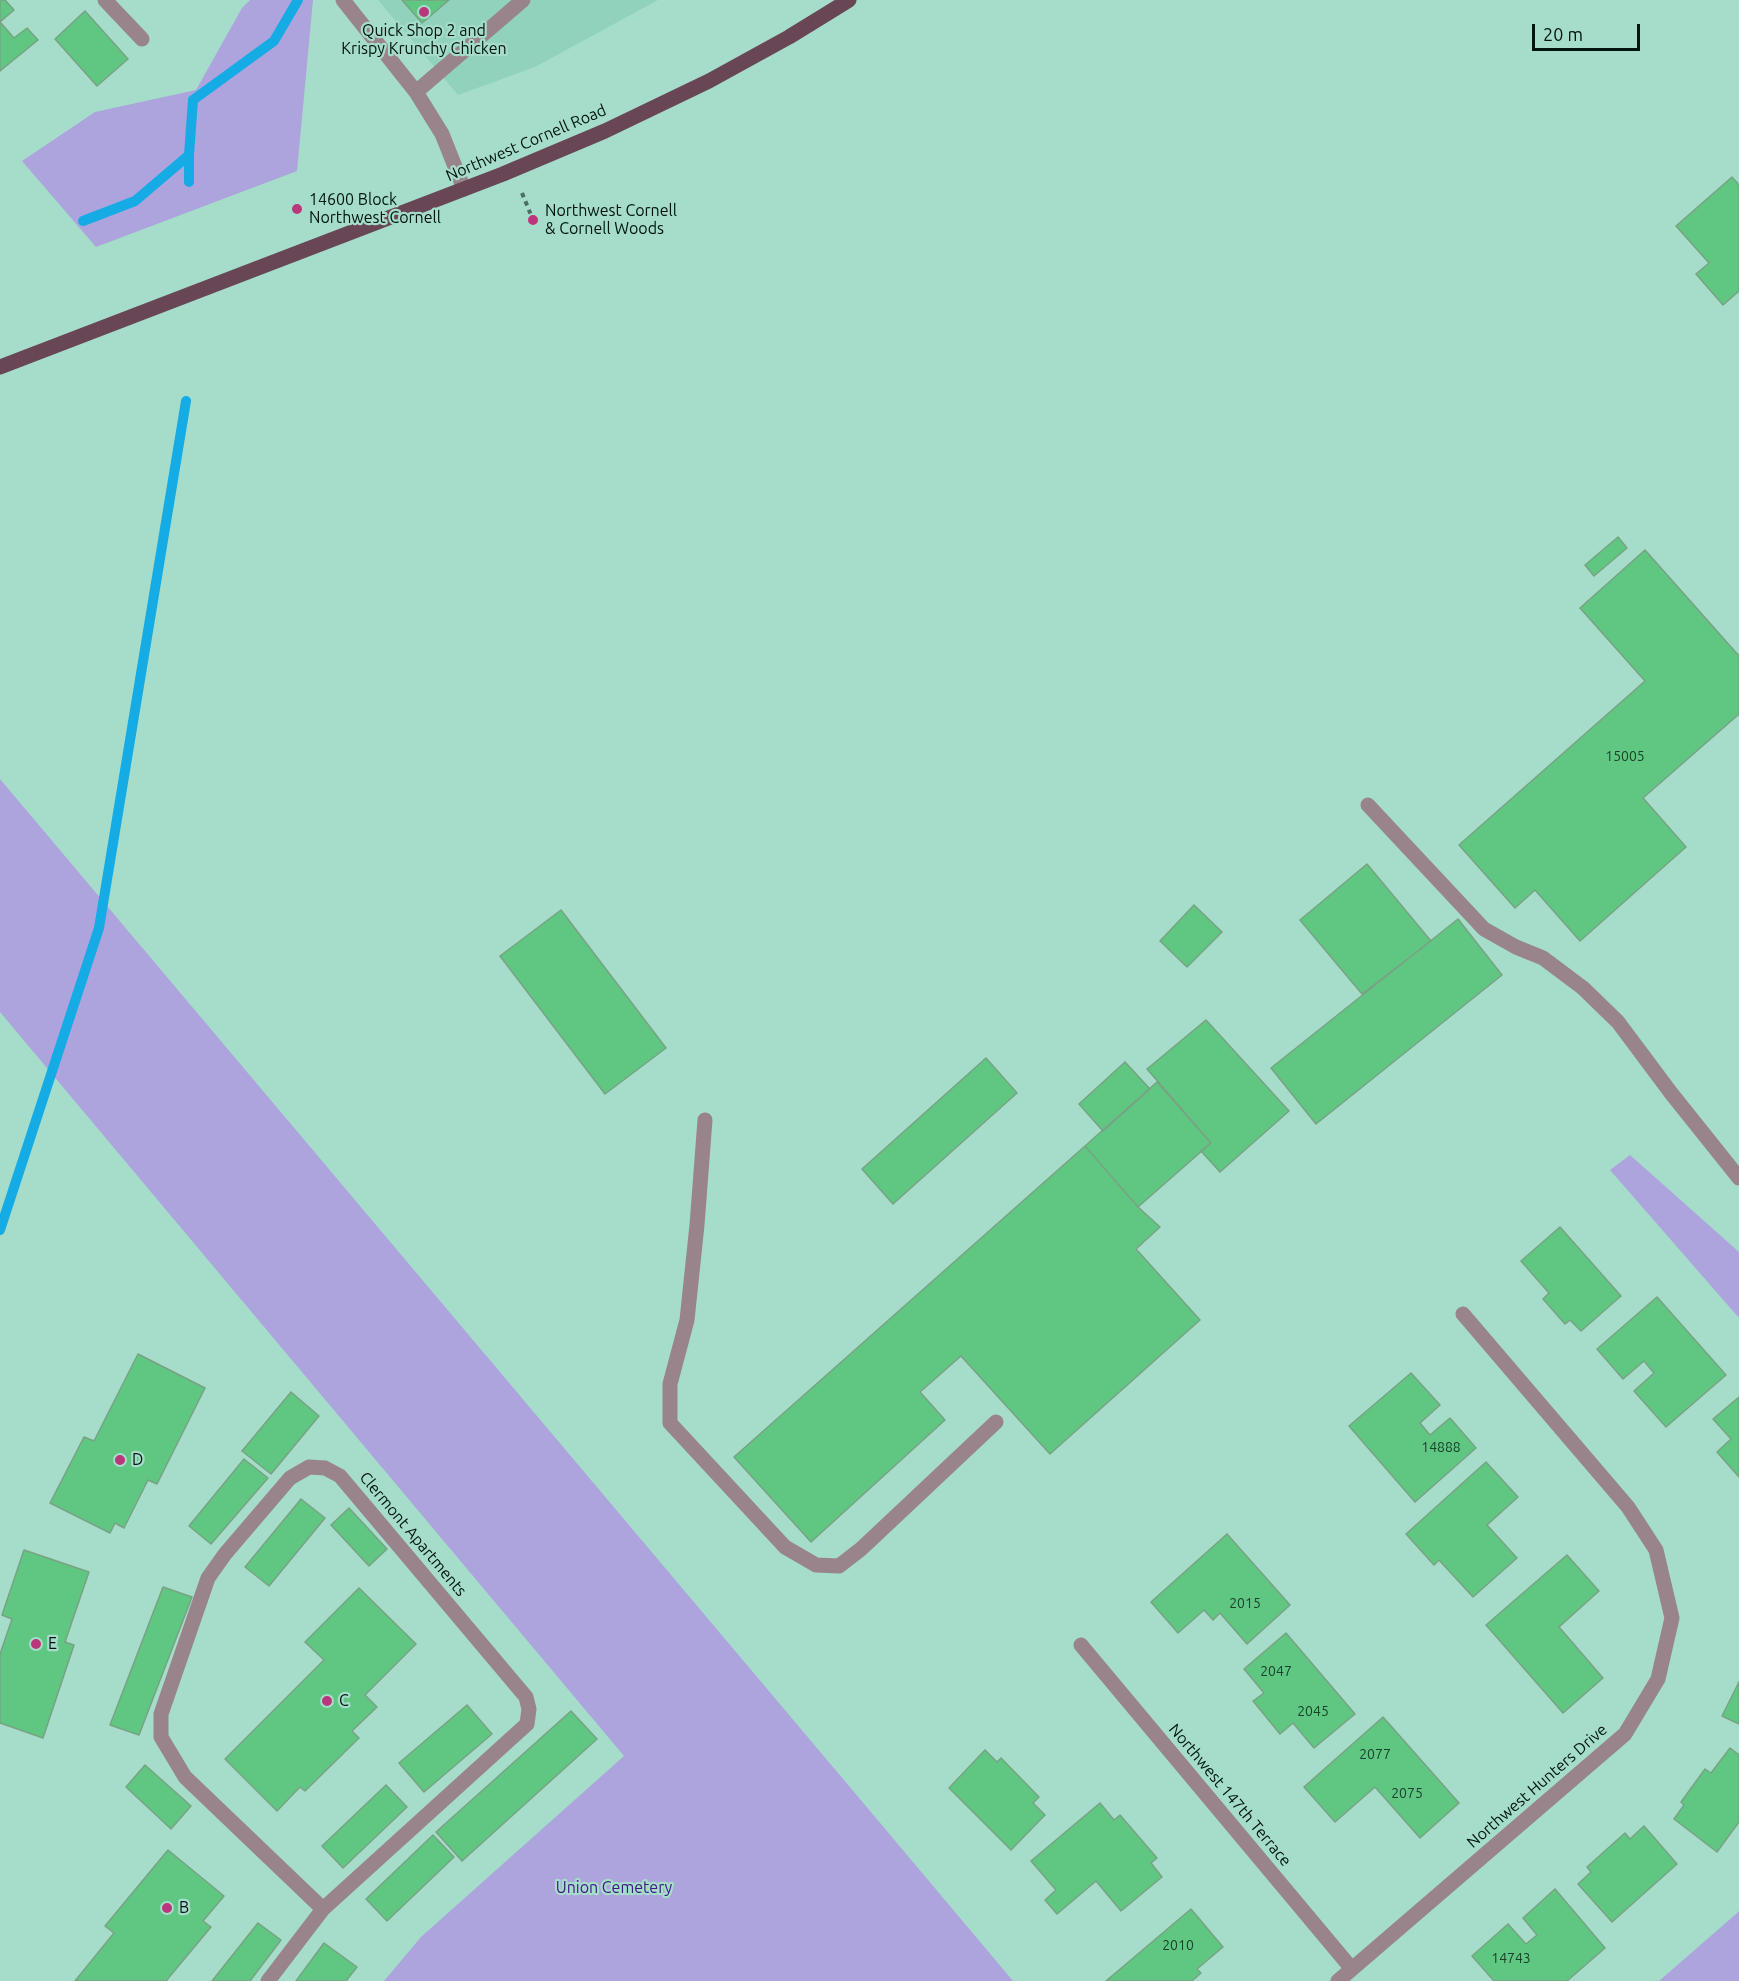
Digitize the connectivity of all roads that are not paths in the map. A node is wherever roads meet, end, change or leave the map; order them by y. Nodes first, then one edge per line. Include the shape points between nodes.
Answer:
1 (105, 0) edge
2 (343, 0) edge
3 (523, 0) edge
4 (849, 0) edge
5 (142, 39) dead end
6 (416, 92) junction
7 (464, 189) junction
8 (0, 367) edge
9 (1368, 805) dead end
10 (705, 1120) dead end
11 (1739, 1178) edge
12 (1463, 1314) dead end
13 (996, 1422) dead end
14 (1081, 1645) dead end
15 (323, 1909) junction
16 (1352, 1969) junction
17 (268, 1981) edge
18 (1338, 1981) edge

1 - 5 street
2 - 6 street
3 - 6 street
4 - 7 main road, Northwest Cornell Road via 709,81 605,131
6 - 7 street via 442,134
7 - 8 main road, Northwest Cornell Road
9 - 11 street via 1484,929 1543,958 1583,988 1618,1022
10 - 13 street via 698,1225 687,1320 670,1384 670,1423 785,1547 816,1565 838,1566
12 - 16 street, Northwest Hunters Drive via 1628,1507 1656,1550 1672,1618 1658,1679 1625,1734
14 - 16 street, Northwest 147th Terrace
15 - 15 street, Clermont Apartments via 185,1777 161,1737 161,1714 208,1578 290,1478 309,1467 325,1468 340,1476 526,1697 529,1709 527,1724
15 - 17 street, Clermont Apartments
16 - 18 street, Northwest Hunters Drive

